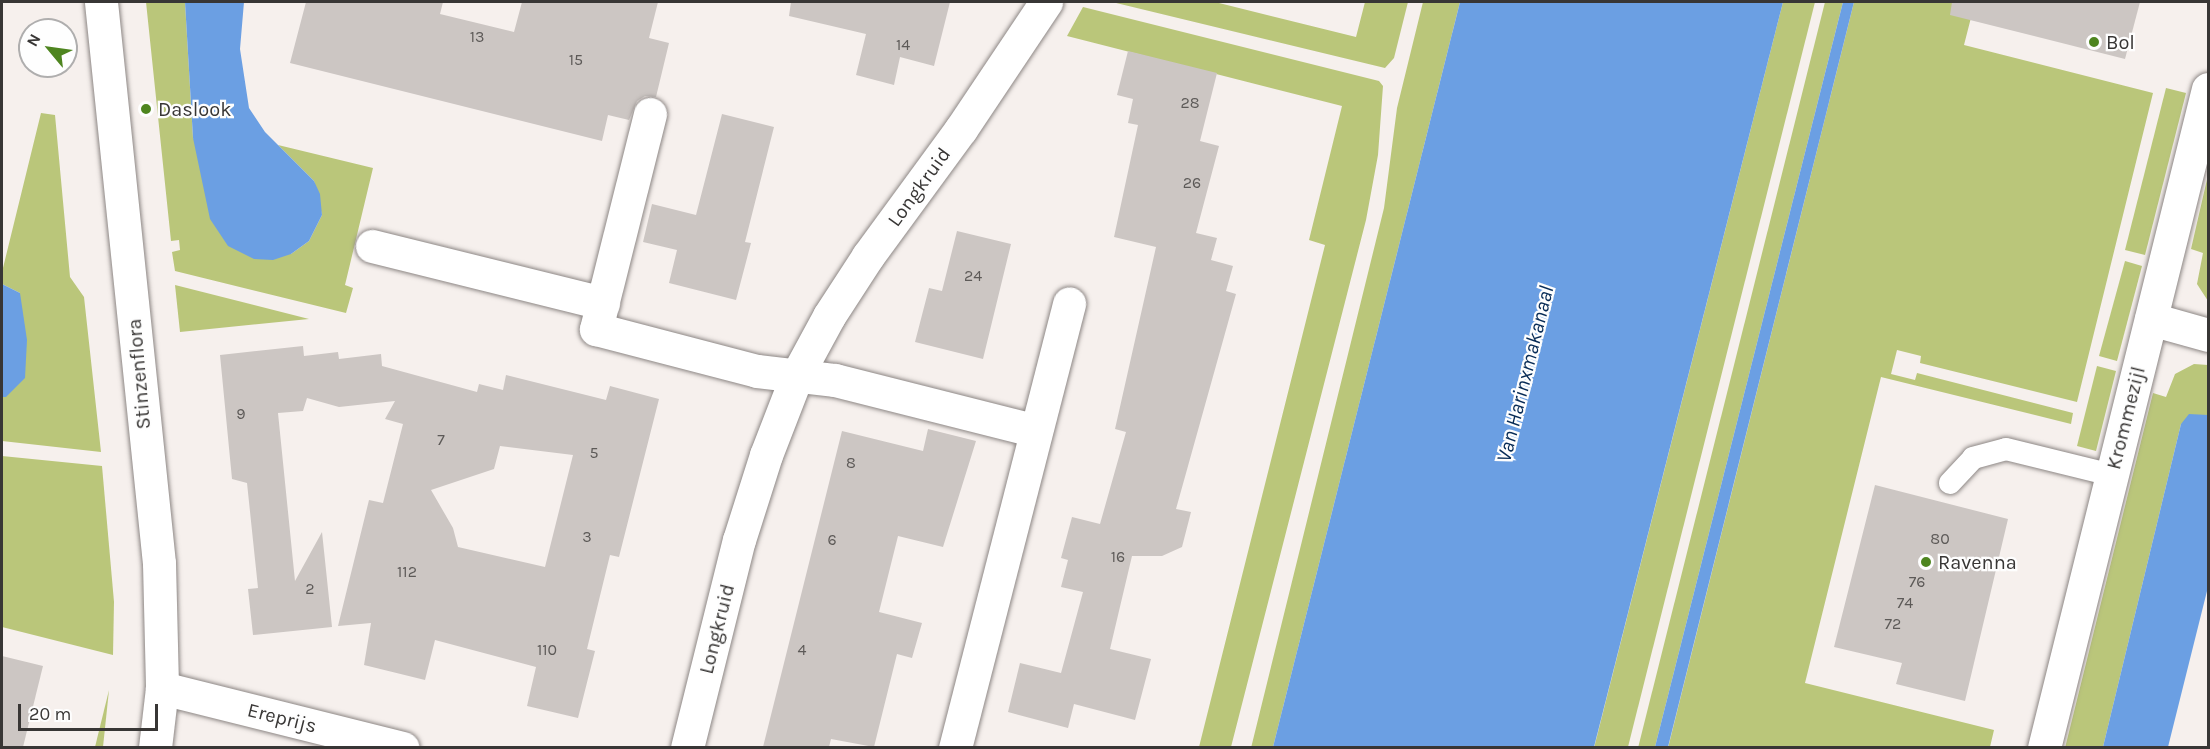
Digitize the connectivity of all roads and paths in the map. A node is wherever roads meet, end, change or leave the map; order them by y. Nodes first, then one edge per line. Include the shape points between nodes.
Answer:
1 (101, 2) edge
2 (1046, 2) edge
3 (2208, 89) edge
4 (650, 114) dead end
5 (372, 246) dead end
6 (603, 303) junction
7 (1069, 303) dead end
8 (2151, 319) junction
9 (2208, 334) edge
10 (797, 375) junction
11 (1036, 431) junction
12 (2112, 475) junction
13 (1950, 483) dead end
14 (162, 688) junction
15 (155, 747) edge
16 (404, 747) edge
17 (687, 747) edge
18 (955, 747) edge
19 (2044, 747) edge

1 - 14 street, Stinzenflora via 159,563
2 - 10 street, Longkruid via 961,129 861,266
3 - 8 street, Krommezijl
4 - 6 street
5 - 6 street
6 - 10 street via 596,329 757,371
7 - 11 street
8 - 9 street
8 - 12 street, Krommezijl
10 - 11 street via 835,380
10 - 17 street, Longkruid via 739,540
11 - 18 street
12 - 13 lane via 2006,448 1973,458
12 - 19 street, Krommezijl
14 - 15 street, Stinzenflora
14 - 16 street, Ereprijs

